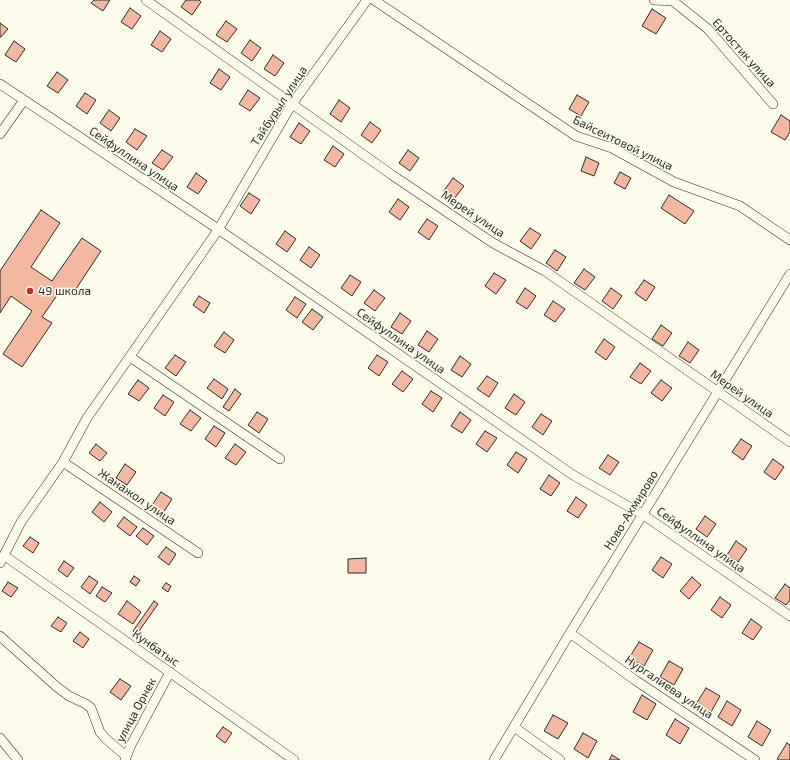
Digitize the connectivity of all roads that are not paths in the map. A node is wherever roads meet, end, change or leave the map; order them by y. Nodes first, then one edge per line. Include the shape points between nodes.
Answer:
1 (146, 0) edge
2 (367, 0) edge
3 (374, 0) edge
4 (654, 0) edge
5 (0, 84) edge
6 (24, 100) junction
7 (292, 104) junction
8 (773, 104) dead end
9 (0, 134) edge
10 (218, 230) junction
11 (790, 240) edge
12 (790, 274) edge
13 (130, 357) junction
14 (718, 391) junction
15 (790, 442) edge
16 (280, 459) dead end
17 (63, 462) junction
18 (642, 514) junction
19 (198, 552) dead end
20 (2, 559) edge
21 (790, 616) edge
22 (570, 633) junction
23 (0, 636) edge
24 (170, 672) junction
25 (514, 727) junction
26 (0, 738) edge
27 (126, 758) edge
28 (18, 760) edge
29 (294, 760) edge
30 (494, 760) edge
31 (560, 760) edge
32 (755, 760) edge

1 - 7 street, Мерей улица
2 - 7 street, Тайбурыл улица
3 - 11 street, Байсеитовой улица via 576,136 612,148 674,182 740,206
4 - 8 street, Ертостик улица via 673,1 708,29
5 - 6 street, Сейфуллина улица
6 - 9 street
6 - 10 street, Сейфуллина улица
7 - 10 street, Тайбурыл улица
7 - 14 street, Мерей улица via 493,243 545,271
10 - 13 street, Тайбурыл улица
10 - 18 street, Сейфуллина улица via 573,475
12 - 14 street, Ново-Ахмирово
13 - 16 street
13 - 17 street, Тайбурыл улица via 87,418
14 - 15 street, Мерей улица
14 - 18 street, Ново-Ахмирово
17 - 19 street, Жанажол улица
17 - 20 street, Тайбурыл улица via 21,522
18 - 21 street, Сейфуллина улица
18 - 22 street, Ново-Ахмирово
20 - 24 street, Кунбатыс
22 - 25 street, Ново-Ахмирово
22 - 32 street, Нургалиева улица
23 - 27 street via 57,687 91,708 100,732
24 - 27 street, улица Орнек
24 - 29 street, Кунбатыс
25 - 30 street, Ново-Ахмирово
25 - 31 street
26 - 28 street

